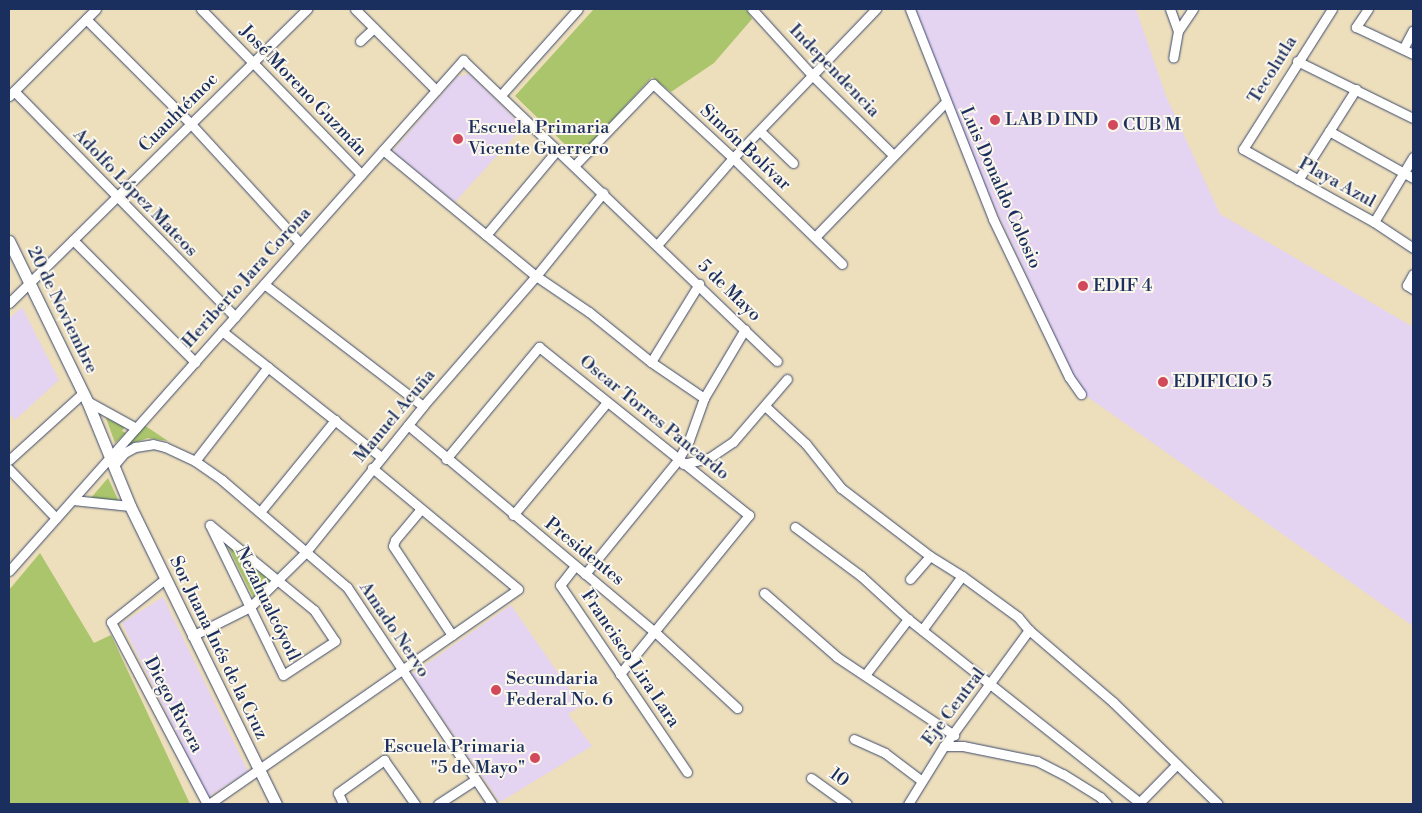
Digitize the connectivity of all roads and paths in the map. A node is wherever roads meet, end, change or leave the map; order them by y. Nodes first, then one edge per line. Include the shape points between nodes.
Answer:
1 (96, 9) edge
2 (201, 9) edge
3 (307, 9) edge
4 (356, 9) edge
5 (578, 9) edge
6 (752, 9) edge
7 (876, 9) edge
8 (910, 9) edge
9 (1170, 9) edge
10 (1193, 9) edge
11 (1332, 9) edge
12 (1368, 9) edge
13 (86, 18) junction
14 (374, 28) junction
15 (1413, 30) edge
16 (1178, 31) junction
17 (360, 41) dead end
18 (1403, 49) junction
19 (1413, 54) edge
20 (1173, 58) dead end
21 (462, 60) joint
22 (1297, 60) junction
23 (252, 62) junction
24 (812, 76) junction
25 (1356, 89) junction
26 (436, 90) junction
27 (11, 93) edge
28 (501, 95) junction
29 (945, 103) junction
30 (1413, 118) edge
31 (191, 124) junction
32 (760, 130) junction
33 (1329, 131) junction
34 (1243, 149) joint
35 (383, 150) junction
36 (557, 150) junction
37 (893, 155) junction
38 (1413, 157) edge
39 (734, 158) junction
40 (793, 163) dead end
41 (574, 166) junction
42 (1404, 172) junction
43 (361, 174) junction
44 (1413, 178) edge
45 (1298, 180) junction
46 (603, 193) junction
47 (116, 197) junction
48 (1374, 222) junction
49 (486, 235) junction
50 (815, 237) junction
51 (73, 240) junction
52 (9, 241) edge
53 (300, 243) junction
54 (658, 245) junction
55 (1413, 248) edge
56 (842, 264) dead end
57 (1413, 274) edge
58 (536, 276) junction
59 (29, 283) junction
60 (264, 284) junction
61 (699, 284) junction
62 (1410, 287) edge
63 (9, 303) edge
64 (234, 317) junction
65 (745, 329) junction
66 (222, 331) junction
67 (777, 361) dead end
68 (195, 362) junction
69 (651, 362) junction
70 (268, 367) junction
71 (787, 379) dead end
72 (1081, 394) dead end
73 (85, 397) junction
74 (704, 398) junction
75 (607, 402) junction
76 (423, 406) junction
77 (765, 406) junction
78 (335, 420) junction
79 (408, 425) junction
80 (136, 428) junction
81 (381, 457) junction
82 (446, 459) junction
83 (9, 460) edge
84 (112, 461) junction
85 (195, 461) junction
86 (680, 462) junction
87 (372, 468) junction
88 (9, 469) edge
89 (73, 500) junction
90 (130, 506) junction
91 (422, 509) junction
92 (260, 512) junction
93 (513, 515) junction
94 (56, 518) junction
95 (795, 527) dead end
96 (306, 552) junction
97 (930, 556) junction
98 (574, 566) junction
99 (9, 571) edge
100 (585, 574) junction
101 (962, 576) junction
102 (165, 579) junction
103 (910, 579) dead end
104 (278, 581) junction
105 (764, 593) dead end
106 (250, 607) junction
107 (908, 620) junction
108 (922, 630) junction
109 (1029, 630) junction
110 (655, 632) junction
111 (452, 635) junction
112 (192, 636) junction
113 (402, 672) junction
114 (620, 674) junction
115 (865, 675) junction
116 (991, 684) junction
117 (737, 708) dead end
118 (954, 734) junction
119 (854, 739) dead end
120 (944, 746) junction
121 (1177, 764) junction
122 (259, 770) junction
123 (687, 772) dead end
124 (811, 778) dead end
125 (475, 780) junction
126 (922, 781) junction
127 (1140, 803) edge
128 (208, 804) edge
129 (276, 804) edge
130 (343, 804) edge
131 (415, 804) edge
132 (438, 804) edge
133 (492, 804) edge
134 (847, 804) edge
135 (908, 804) edge
136 (1107, 804) edge
137 (1218, 804) edge

1 - 13 street
2 - 23 street, José Moreno Guzmán
3 - 23 street, Cuauhtémoc
4 - 14 street
5 - 28 street
6 - 24 street, Independencia
7 - 24 street
8 - 29 street, Luis Donaldo Colosio
9 - 16 street
10 - 16 street
11 - 22 street, Tecolutla
12 - 18 street via 1356,27
13 - 27 street
13 - 31 street
14 - 17 street
14 - 26 street
15 - 18 street
16 - 20 street
18 - 19 street
21 - 26 street, Heriberto Jara Corona
21 - 28 street, 5 de Mayo
22 - 25 street
22 - 34 street, Tecolutla
23 - 31 street, Cuauhtémoc
23 - 43 street, José Moreno Guzmán
24 - 32 street
24 - 37 street, Independencia
25 - 30 street
25 - 33 street
26 - 35 street, Heriberto Jara Corona
27 - 47 street, Adolfo López Mateos
28 - 36 street, 5 de Mayo
29 - 37 street
29 - 72 street, Luis Donaldo Colosio via 993,219 1069,376
31 - 47 street, Cuauhtémoc
31 - 53 street
32 - 39 street
32 - 40 street
33 - 42 street
33 - 45 street
34 - 45 street, Playa Azul
35 - 43 street, Heriberto Jara Corona
35 - 49 street
36 - 41 street, 5 de Mayo
36 - 49 street
37 - 50 street
38 - 42 street
39 - 41 street, Simón Bolívar via 653,84
39 - 50 street, Simón Bolívar
39 - 54 street
41 - 46 street, 5 de Mayo
42 - 44 street
42 - 48 street
43 - 53 street, Heriberto Jara Corona
45 - 48 street, Playa Azul
46 - 54 street, 5 de Mayo
46 - 58 street, Manuel Acuña
47 - 51 street, Cuauhtémoc
47 - 64 street, Adolfo López Mateos
48 - 55 street, Playa Azul
49 - 58 street
50 - 56 street, Simón Bolívar
51 - 59 street, Cuauhtémoc
51 - 68 street
52 - 59 main road, 20 de Noviembre
53 - 60 street, Heriberto Jara Corona
54 - 61 street, 5 de Mayo
57 - 62 street
58 - 69 street via 590,312
58 - 76 street, Manuel Acuña
59 - 63 street, Cuauhtémoc
59 - 73 main road, 20 de Noviembre
60 - 64 street, Heriberto Jara Corona
60 - 76 street
61 - 65 street, 5 de Mayo
61 - 69 street
64 - 66 street, Heriberto Jara Corona
65 - 67 street, 5 de Mayo
65 - 74 street
66 - 68 street, Heriberto Jara Corona
66 - 70 street
68 - 80 street, Heriberto Jara Corona
69 - 74 street
70 - 78 street
70 - 85 street
71 - 77 street
73 - 80 street, 20 de Noviembre
73 - 83 street, 20 de Noviembre
73 - 84 main road, 20 de Noviembre
74 - 86 street
75 - 82 street, Oscar Torres Pancardo via 538,347
75 - 86 street, Oscar Torres Pancardo
75 - 93 street
76 - 79 street, Manuel Acuña
77 - 86 street via 733,442 709,458
77 - 97 street via 806,444 842,488
78 - 81 street
78 - 92 street
79 - 81 street, Manuel Acuña
79 - 82 street, Presidentes
80 - 84 street, Heriberto Jara Corona
81 - 87 street, Manuel Acuña
82 - 93 street, Presidentes
84 - 85 street, Amado Nervo via 135,447 153,444
84 - 89 street, Heriberto Jara Corona
84 - 90 main road, Sor Juana Inés de la Cruz
85 - 92 street, Amado Nervo
86 - 100 street
86 - 110 street, Oscar Torres Pancardo via 749,515
87 - 91 street
87 - 96 street, Manuel Acuña
88 - 94 street
89 - 90 street
89 - 94 street, Heriberto Jara Corona
90 - 102 main road, Sor Juana Inés de la Cruz
91 - 111 street via 393,546
91 - 111 street via 518,589
92 - 96 street, Amado Nervo
93 - 98 street, Presidentes
94 - 99 street, Heriberto Jara Corona
95 - 107 street via 861,576
96 - 104 street, Manuel Acuña
96 - 113 street, Amado Nervo via 347,587
97 - 101 street
97 - 103 street
98 - 100 street, Presidentes
98 - 114 street, Francisco Lira Lara via 560,586
100 - 110 street, Presidentes
101 - 108 street
101 - 109 street via 1018,617
102 - 112 main road, Sor Juana Inés de la Cruz
102 - 128 street, Diego Rivera via 111,622
104 - 106 street, Manuel Acuña
104 - 106 street, Nezahualcóyotl via 210,525
104 - 106 street, Nezahualcóyotl via 314,610 335,641 283,675
105 - 115 street via 837,657
106 - 112 street, Manuel Acuña
107 - 108 street
107 - 115 street
108 - 116 street
109 - 116 street, Eje Central
109 - 121 street via 1113,702
110 - 114 street
110 - 117 street, Presidentes
111 - 113 street
112 - 122 main road, Sor Juana Inés de la Cruz
113 - 122 street
113 - 125 street, Amado Nervo
114 - 123 street, Francisco Lira Lara
115 - 118 street
116 - 118 street, Eje Central
116 - 127 street
118 - 120 street, Eje Central
119 - 126 street via 885,753
120 - 126 street, Eje Central
120 - 136 street via 963,746 1037,761 1063,774
121 - 127 street
121 - 137 street
122 - 128 street
122 - 129 main road, Sor Juana Inés de la Cruz
124 - 134 street, 10
125 - 132 street
125 - 133 street, Amado Nervo
126 - 135 street, Eje Central
130 - 131 street via 338,793 384,760

